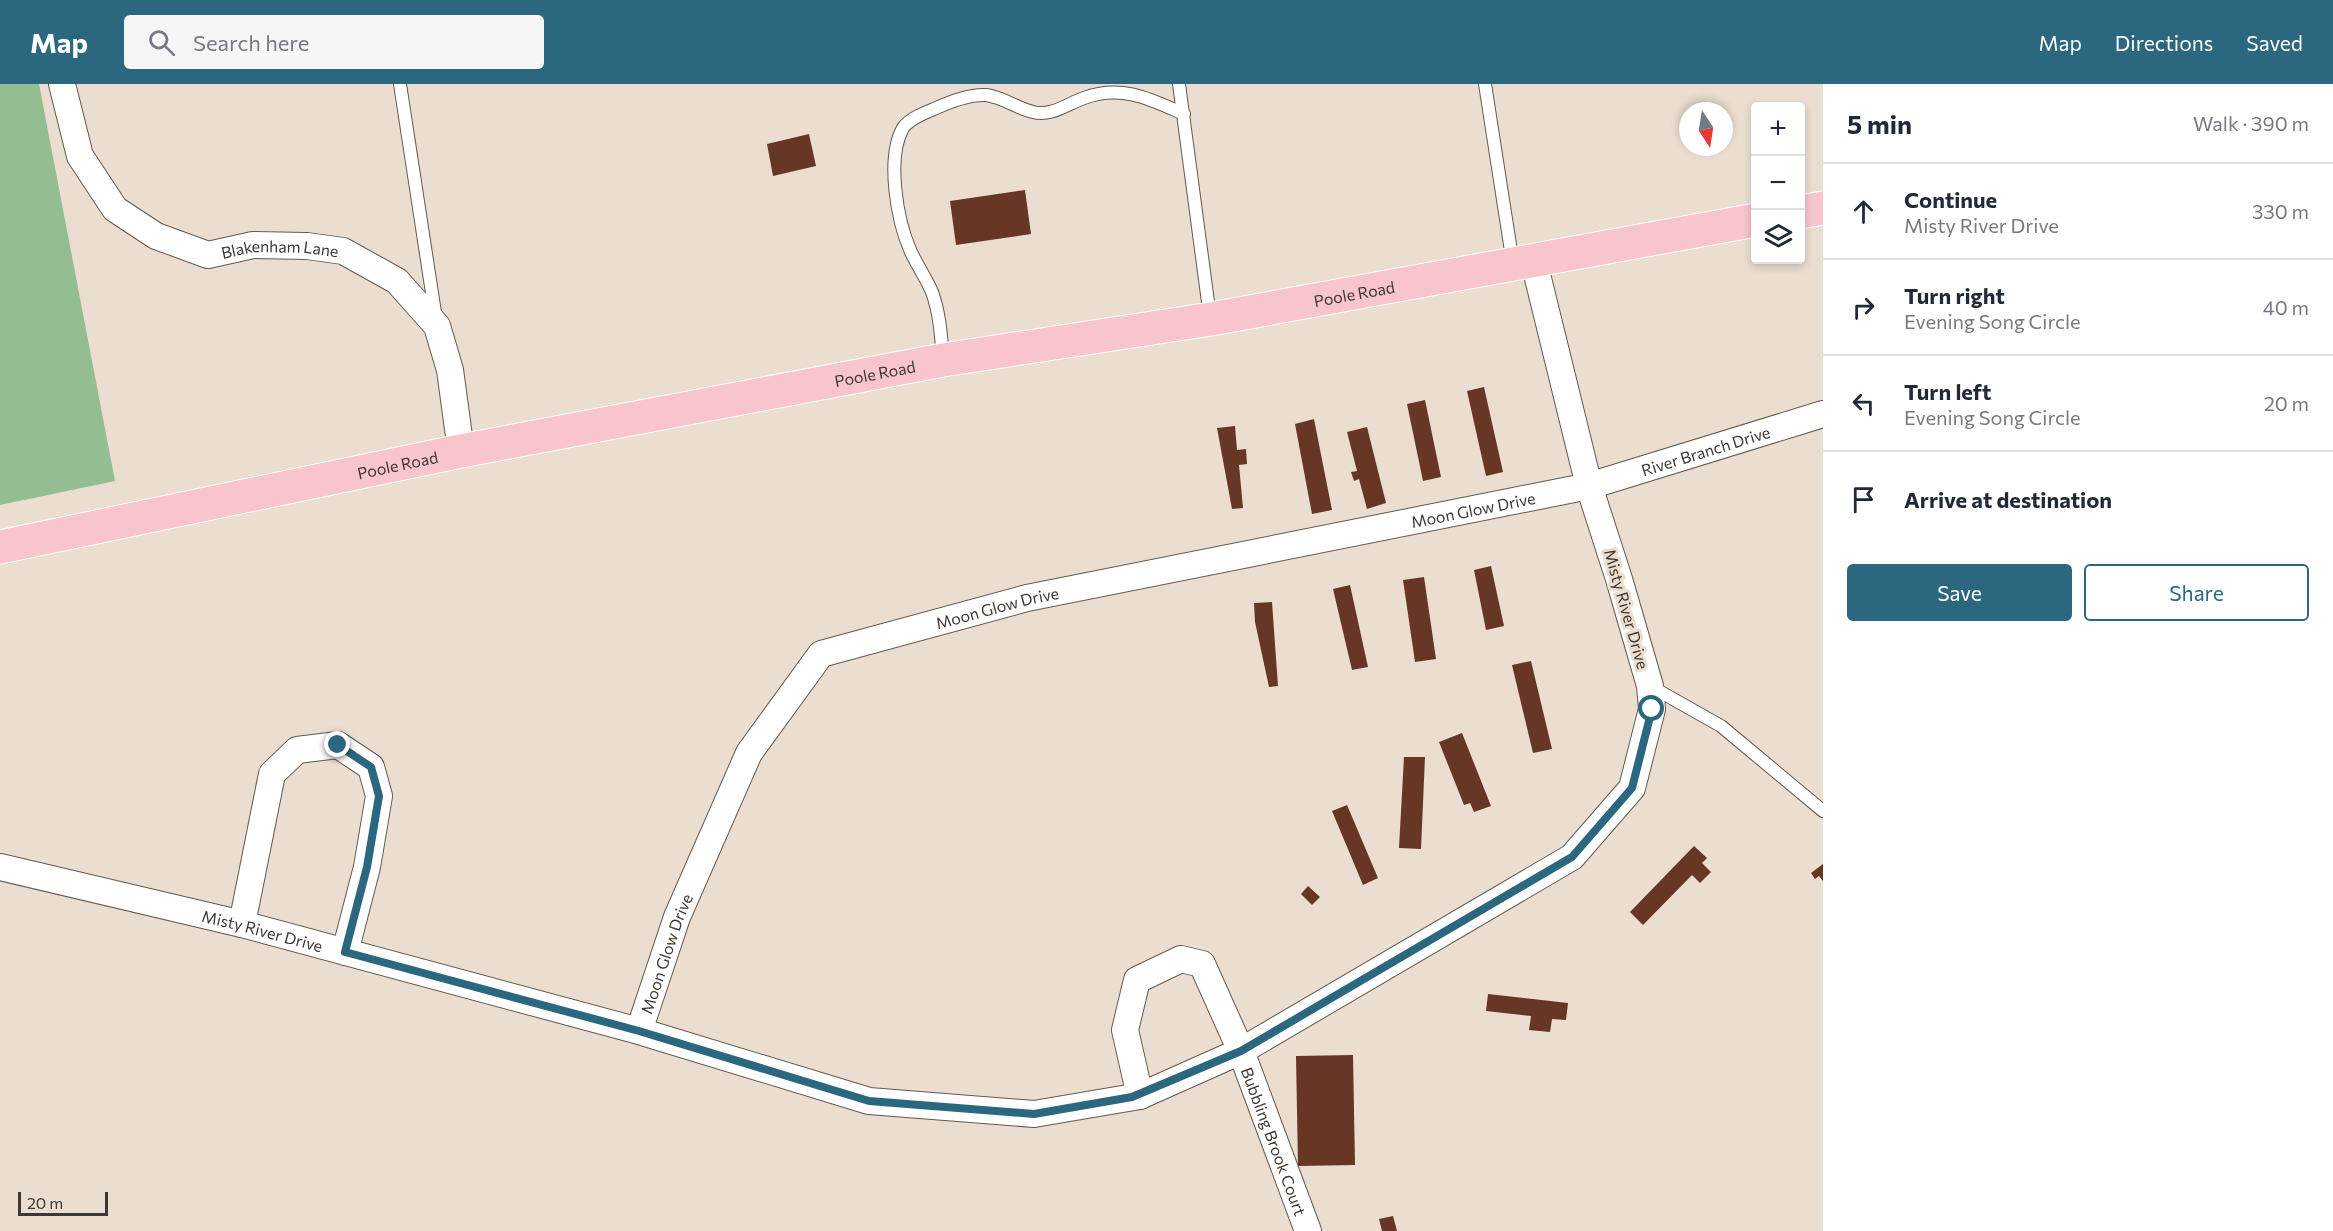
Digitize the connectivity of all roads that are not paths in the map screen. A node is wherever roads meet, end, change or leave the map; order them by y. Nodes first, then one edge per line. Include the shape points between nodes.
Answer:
1 (62, 84) edge
2 (400, 84) edge
3 (1179, 84) edge
4 (1485, 84) edge
5 (1184, 114) junction
6 (1823, 208) edge
7 (1805, 211) edge
8 (1751, 221) edge
9 (1524, 263) junction
10 (1211, 319) junction
11 (438, 332) junction
12 (943, 360) junction
13 (1823, 414) edge
14 (461, 451) junction
15 (1589, 486) junction
16 (0, 547) edge
17 (1650, 686) junction
18 (1823, 811) edge
19 (0, 867) edge
20 (242, 924) junction
21 (345, 952) junction
22 (639, 1031) junction
23 (1241, 1051) junction
24 (1140, 1096) junction
25 (1308, 1231) edge

1 - 11 street, Blakenham Lane via 80,156 115,209 156,236 208,255 253,246 343,250 397,281
2 - 11 lane
3 - 5 lane
4 - 9 lane
5 - 10 lane
5 - 12 lane via 1126,92 1086,97 1044,113 983,95 940,106 904,126 895,148 897,205 905,238 937,308
6 - 7 main road
8 - 9 main road, Poole Road
9 - 10 main road, Poole Road
9 - 15 street, Misty River Drive
10 - 12 main road, Poole Road
11 - 14 street, Blakenham Lane via 450,370
12 - 14 main road, Poole Road
13 - 15 street, River Branch Drive
14 - 16 main road, Poole Road
15 - 17 street, Misty River Drive
15 - 22 street, Moon Glow Drive via 1027,598 820,654 749,753 677,917
17 - 18 lane via 1721,726
17 - 23 street, Misty River Drive via 1652,709 1632,788 1572,857
19 - 20 street, Misty River Drive
20 - 21 street, Misty River Drive
20 - 21 street via 272,774 297,750 338,745 371,767 379,796 367,867
21 - 22 street, Misty River Drive
22 - 24 street, Misty River Drive via 869,1101 1034,1114
23 - 24 street, Misty River Drive
23 - 24 street, Bubbling Brook Court via 1202,964 1181,959 1137,980 1125,1030
23 - 25 street, Bubbling Brook Court

